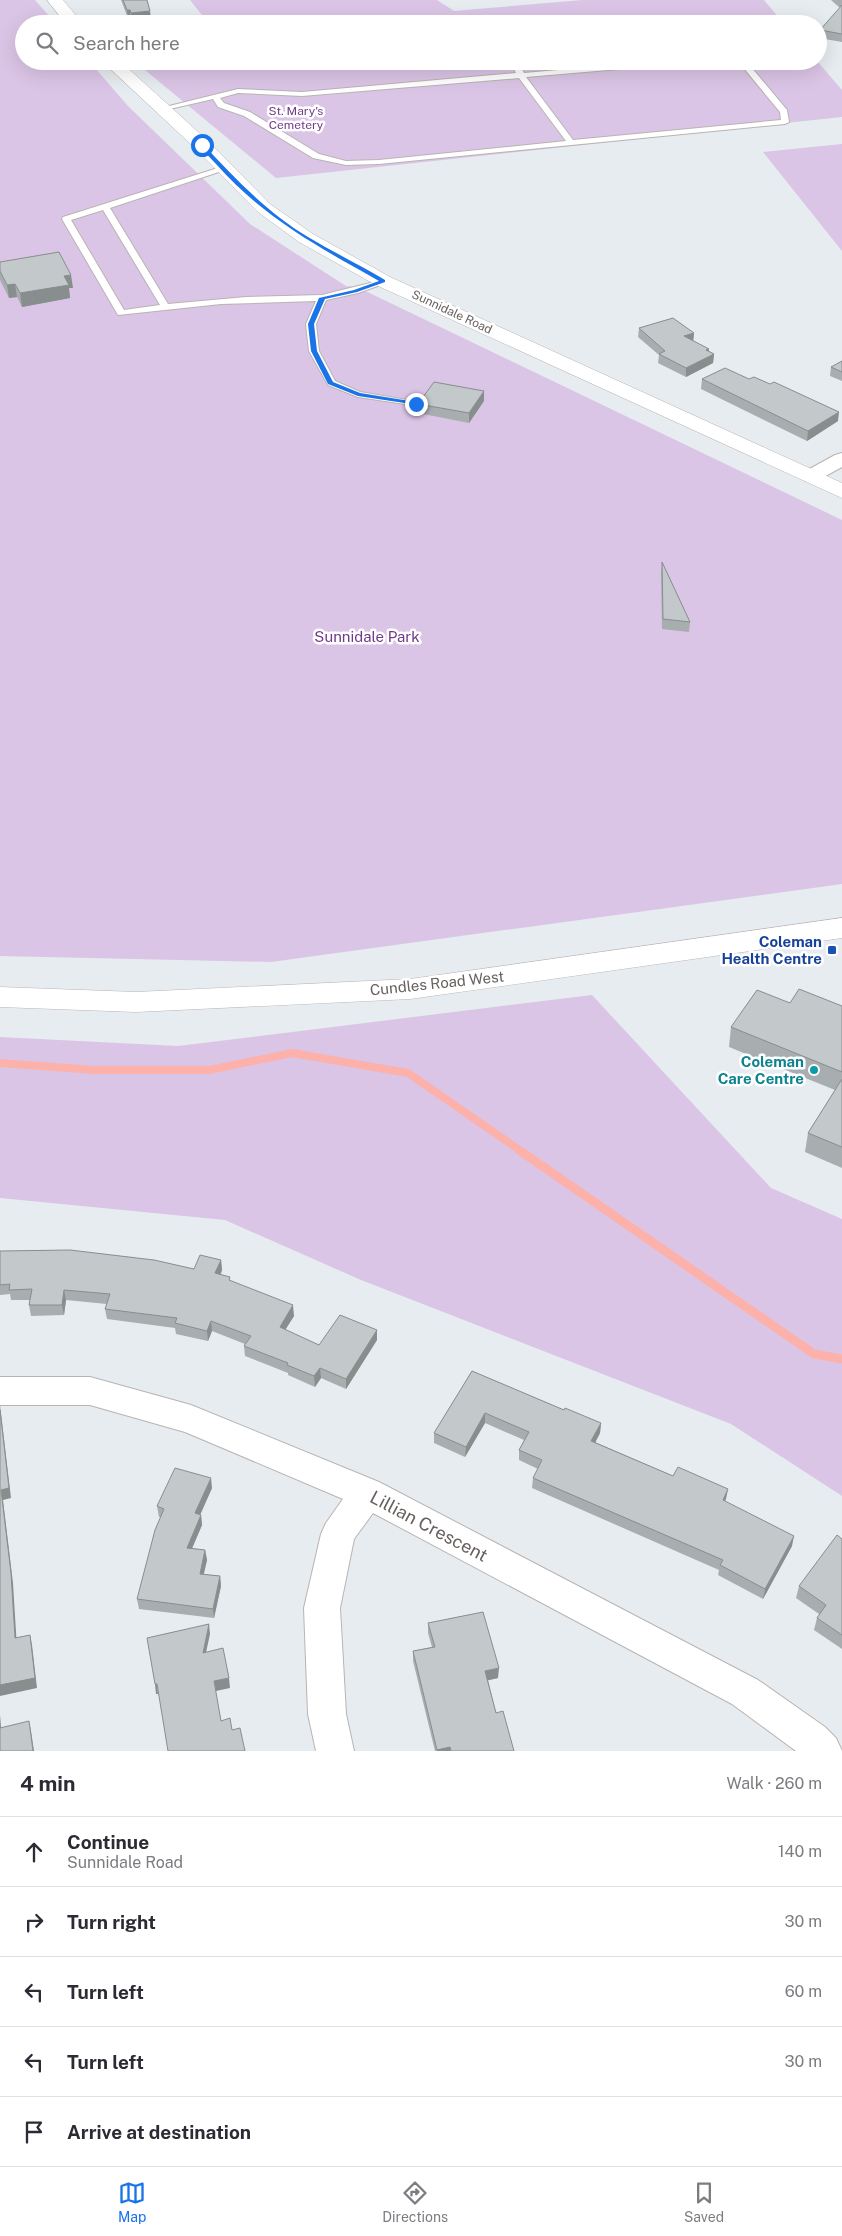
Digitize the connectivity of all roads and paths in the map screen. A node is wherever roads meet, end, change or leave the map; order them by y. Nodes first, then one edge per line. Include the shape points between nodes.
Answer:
1 (55, 0) edge
2 (68, 15) edge
3 (120, 70) edge
4 (519, 70) edge
5 (582, 70) edge
6 (749, 70) edge
7 (522, 75) junction
8 (215, 96) junction
9 (161, 109) junction
10 (572, 143) junction
11 (224, 169) junction
12 (105, 207) junction
13 (383, 281) junction
14 (322, 298) junction
15 (165, 306) junction
16 (416, 404) edge
17 (842, 459) edge
18 (812, 476) junction
19 (842, 491) edge
20 (842, 928) edge
21 (0, 997) edge
22 (0, 1391) edge
23 (367, 1493) junction
24 (335, 1751) edge
25 (822, 1751) edge

1 - 2 main road
3 - 9 main road, Sunnidale Road
4 - 7 lane
5 - 7 lane
6 - 10 lane via 784,112 785,122
7 - 8 lane via 302,94 238,91
7 - 10 lane
8 - 9 lane
8 - 10 lane via 221,105 247,114 316,156 346,163
9 - 11 main road, Sunnidale Road
11 - 12 lane
11 - 13 main road, Sunnidale Road via 264,208 306,238
12 - 15 lane
12 - 15 lane via 66,219 121,313
13 - 14 lane
13 - 18 main road, Sunnidale Road
14 - 15 lane via 259,298
14 - 16 lane via 311,324 314,351 331,383 358,394
17 - 18 street
18 - 19 main road, Sunnidale Road
20 - 21 main road, Cundles Road West via 410,989 136,1002
22 - 23 street, Lillian Crescent via 90,1391 191,1419
23 - 24 street via 338,1534 322,1608 327,1714
23 - 25 street, Lillian Crescent via 745,1692 812,1740

